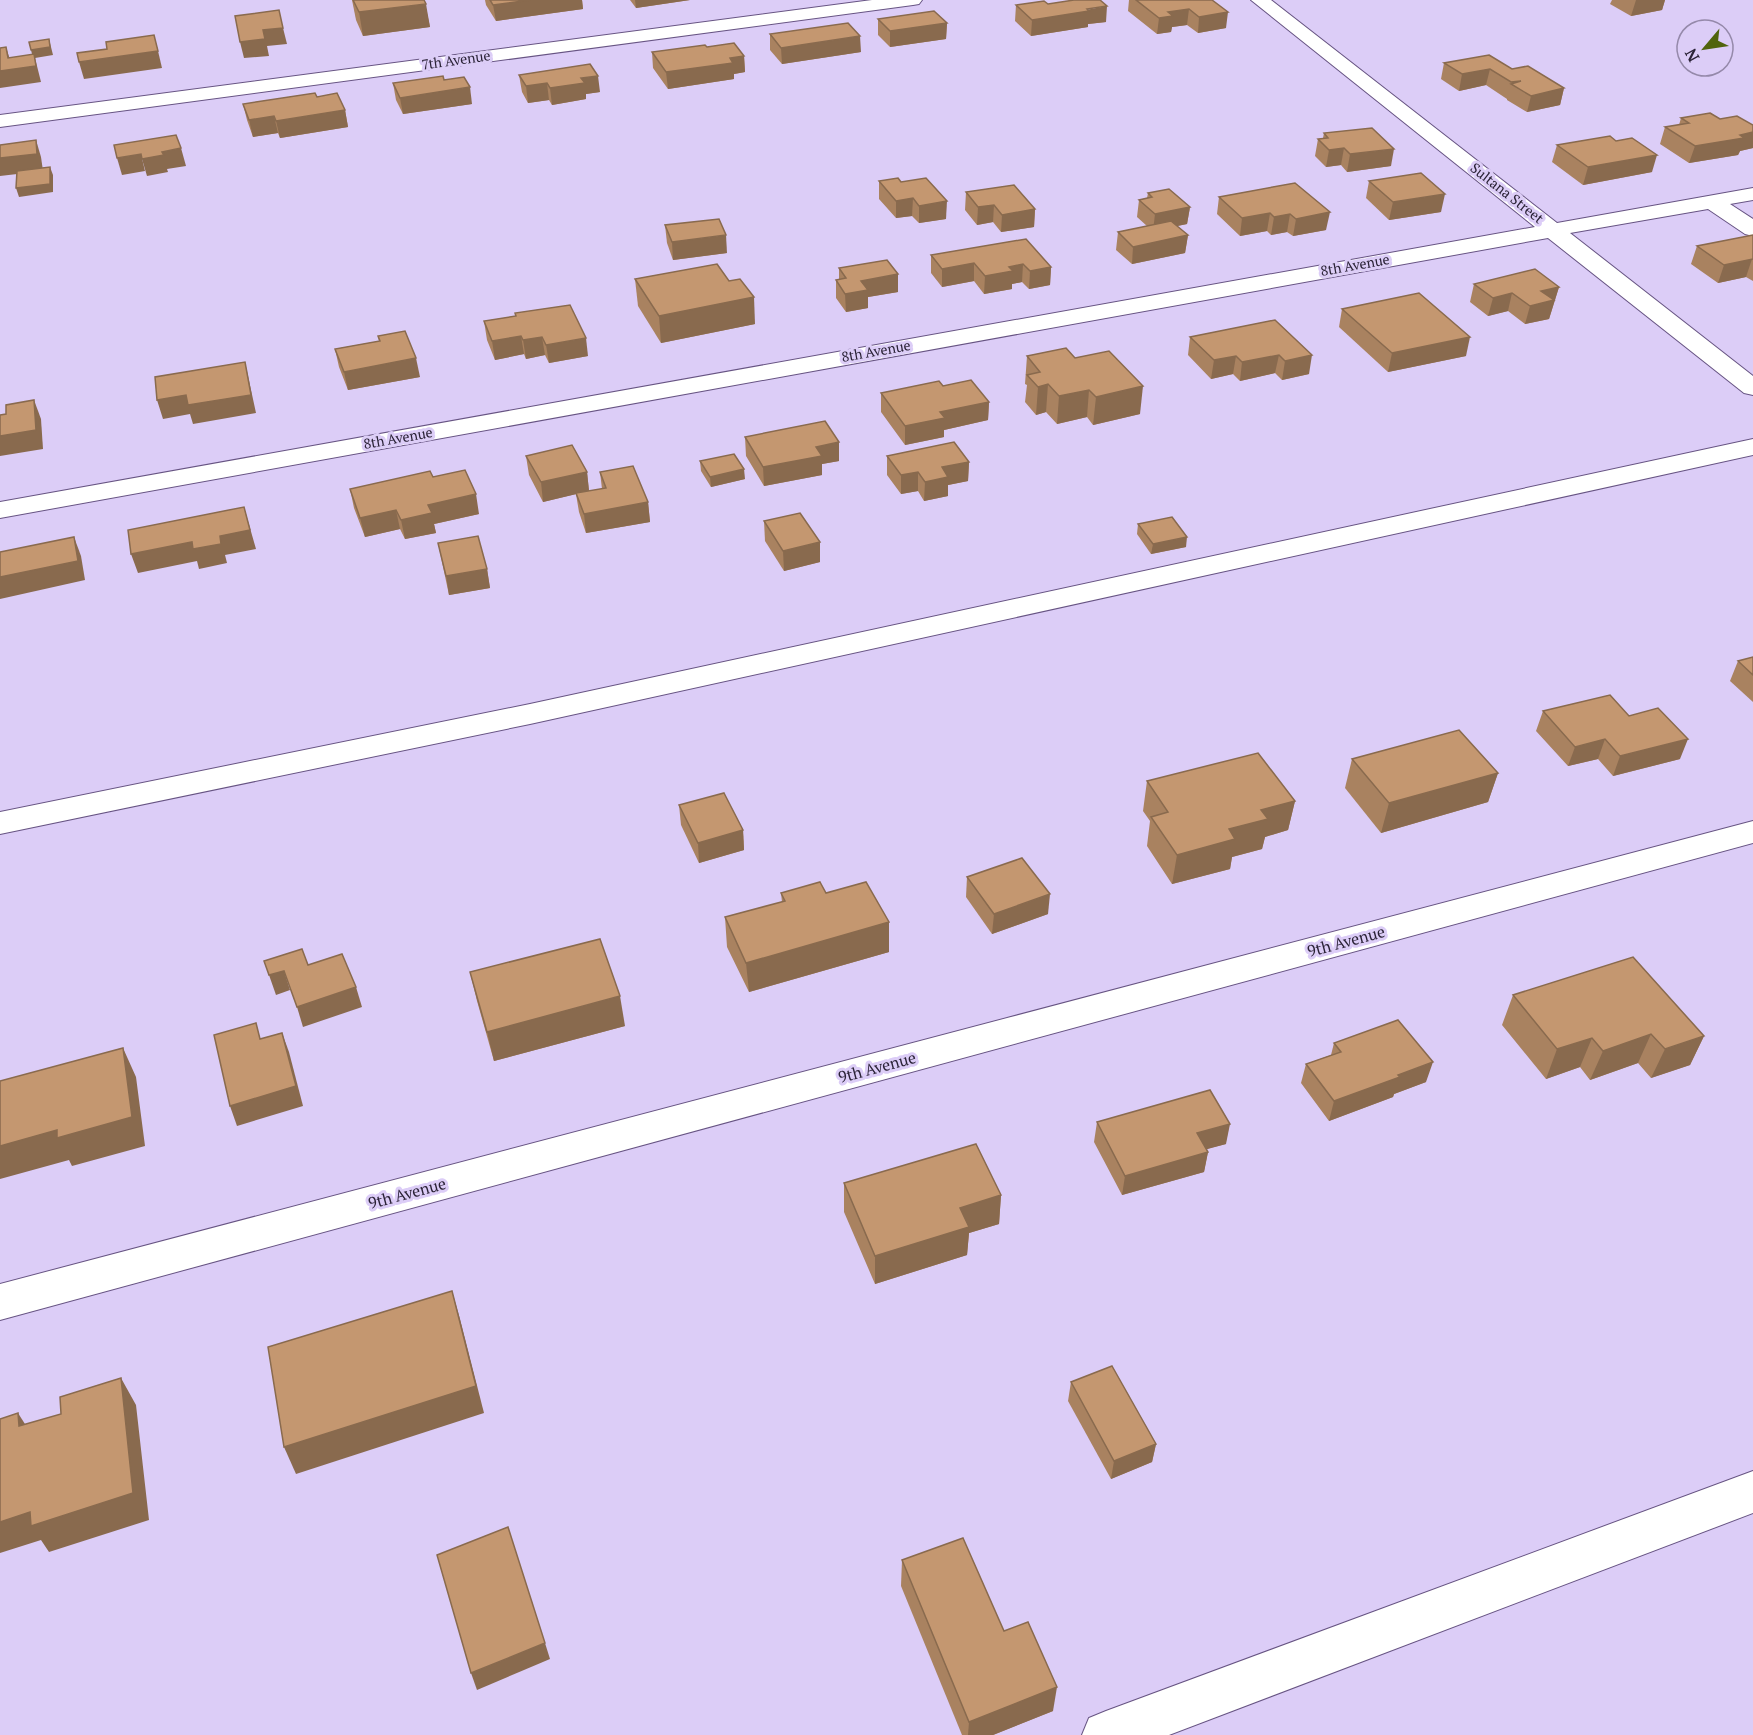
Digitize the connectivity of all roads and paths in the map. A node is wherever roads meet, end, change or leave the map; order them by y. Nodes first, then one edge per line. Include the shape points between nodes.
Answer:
1 (913, 0) edge
2 (1260, 0) edge
3 (0, 120) edge
4 (1753, 194) edge
5 (1712, 201) junction
6 (1552, 229) junction
7 (1753, 229) edge
8 (1753, 388) edge
9 (1753, 447) edge
10 (0, 510) edge
11 (0, 823) edge
12 (1753, 832) edge
13 (0, 1302) edge
14 (1753, 1492) edge
15 (1106, 1735) edge

1 - 3 street, 7th Avenue
2 - 6 street, Sultana Street
4 - 5 street, 8th Avenue
5 - 6 street, 8th Avenue
5 - 7 street
6 - 8 street, Sultana Street
6 - 10 street, 8th Avenue
9 - 11 street via 530,714
12 - 13 street, 9th Avenue
14 - 15 street

